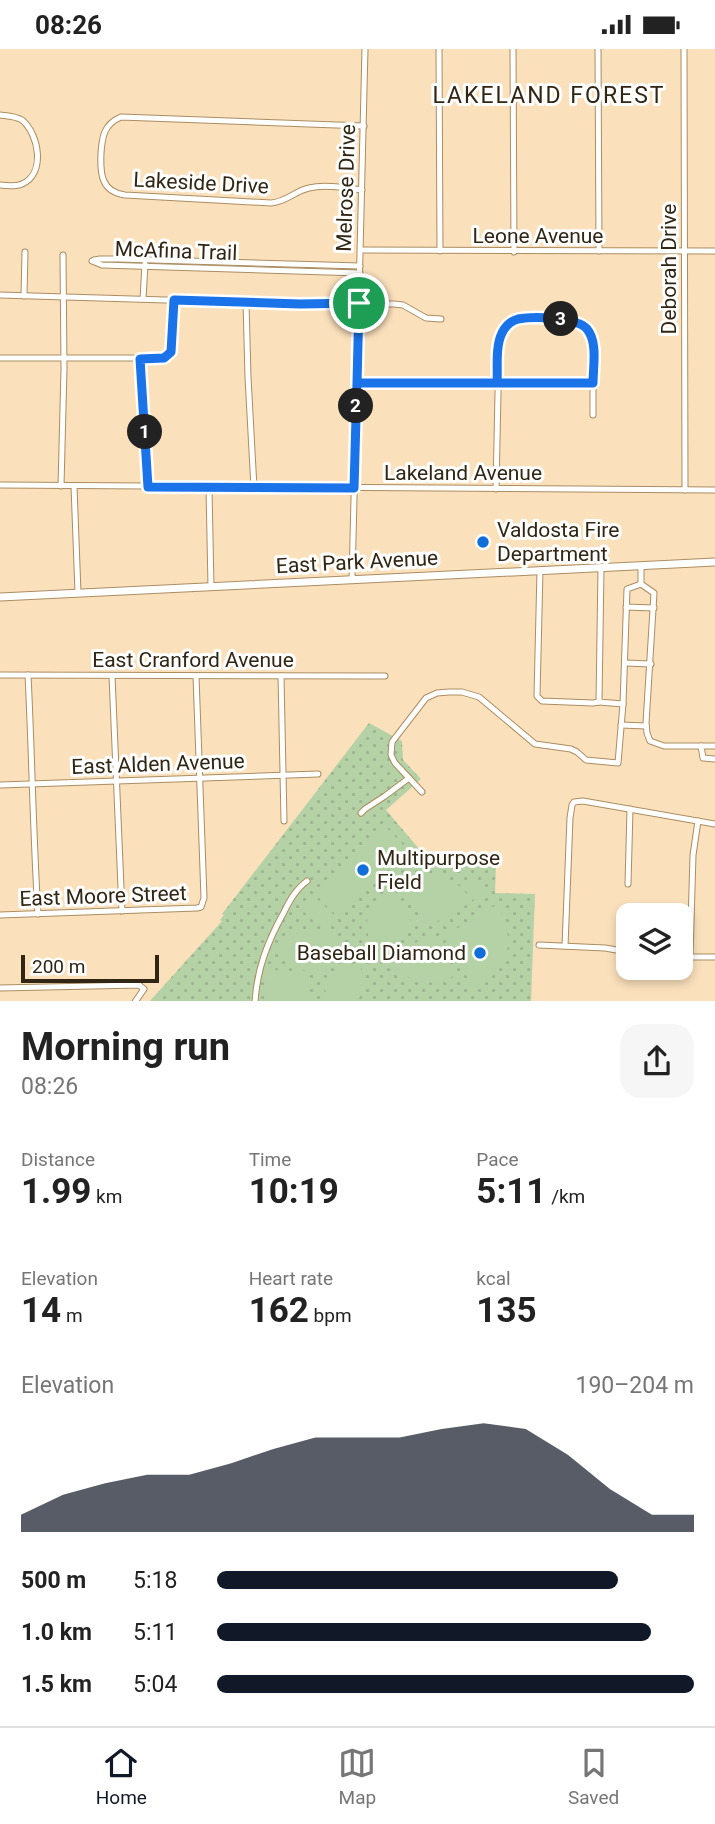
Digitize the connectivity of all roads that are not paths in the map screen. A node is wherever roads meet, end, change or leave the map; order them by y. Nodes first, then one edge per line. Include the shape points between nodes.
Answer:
1 (365, 49) edge
2 (439, 49) edge
3 (513, 49) edge
4 (598, 49) edge
5 (684, 49) edge
6 (0, 115) edge
7 (364, 126) junction
8 (0, 185) edge
9 (362, 190) junction
10 (361, 250) junction
11 (440, 251) junction
12 (514, 251) junction
13 (599, 251) junction
14 (685, 251) junction
15 (715, 251) edge
16 (25, 252) dead end
17 (62, 255) dead end
18 (119, 262) dead end
19 (145, 263) junction
20 (360, 269) junction
21 (0, 295) edge
22 (24, 296) junction
23 (63, 297) junction
24 (143, 299) junction
25 (174, 300) junction
26 (246, 302) junction
27 (359, 303) junction
28 (441, 319) dead end
29 (0, 358) edge
30 (64, 358) junction
31 (140, 359) junction
32 (357, 383) junction
33 (497, 383) junction
34 (593, 383) junction
35 (593, 415) dead end
36 (0, 485) edge
37 (61, 486) junction
38 (74, 486) junction
39 (148, 487) junction
40 (209, 488) junction
41 (254, 488) junction
42 (354, 488) junction
43 (496, 489) junction
44 (685, 490) junction
45 (715, 490) edge
46 (715, 562) edge
47 (641, 566) junction
48 (601, 568) junction
49 (540, 571) junction
50 (352, 580) junction
51 (641, 584) junction
52 (211, 587) junction
53 (78, 593) junction
54 (0, 597) edge
55 (626, 607) junction
56 (653, 608) junction
57 (625, 663) junction
58 (650, 664) junction
59 (0, 675) edge
60 (28, 675) junction
61 (112, 676) junction
62 (196, 676) junction
63 (281, 676) junction
64 (385, 676) dead end
65 (599, 702) junction
66 (623, 704) junction
67 (621, 725) junction
68 (646, 726) junction
69 (701, 746) junction
70 (715, 746) edge
71 (715, 759) edge
72 (318, 774) dead end
73 (283, 775) junction
74 (200, 778) junction
75 (409, 778) junction
76 (116, 781) junction
77 (32, 784) junction
78 (0, 785) edge
79 (422, 793) dead end
80 (630, 809) junction
81 (361, 813) dead end
82 (284, 821) dead end
83 (698, 821) junction
84 (715, 824) edge
85 (307, 881) dead end
86 (628, 884) dead end
87 (692, 903) edge
88 (122, 911) junction
89 (38, 914) junction
90 (0, 915) edge
91 (539, 946) dead end
92 (565, 946) junction
93 (616, 950) edge
94 (693, 957) edge
95 (715, 957) edge
96 (0, 988) edge
97 (136, 1001) edge
98 (255, 1001) edge

1 - 7 street, Melrose Drive
2 - 11 street
3 - 12 street
4 - 13 street
5 - 14 street, Deborah Drive
6 - 8 street via 25,123 38,159 25,183
7 - 9 street, Melrose Drive
7 - 9 street, Lakeside Drive via 121,117 103,134 101,167 105,184 125,195 271,203 314,187
9 - 10 street, Melrose Drive
10 - 11 street, Leone Avenue
10 - 20 street, Melrose Drive
11 - 12 street, Leone Avenue
12 - 13 street, Leone Avenue
13 - 14 street, Leone Avenue
14 - 15 street, Leone Avenue
14 - 44 street, Deborah Drive
16 - 22 street
17 - 23 street
18 - 19 street, McAfina Trail
19 - 20 street, McAfina Trail
19 - 24 street
20 - 27 street, Melrose Drive
21 - 22 street
22 - 23 street
23 - 24 street
23 - 30 street
24 - 25 street
25 - 26 street
25 - 31 street via 171,352 164,358
26 - 27 street
26 - 41 street
27 - 28 street via 399,304 426,318
27 - 32 street, Melrose Drive
29 - 30 street
30 - 31 street
30 - 37 street
31 - 39 street
32 - 33 street
32 - 42 street, Melrose Drive
33 - 34 street
33 - 34 street via 500,338 506,327 521,319 562,319 584,326 593,347
33 - 43 street
34 - 35 street
36 - 37 street, Lakeland Avenue
37 - 38 street, Lakeland Avenue
38 - 39 street, Lakeland Avenue
38 - 53 street
39 - 40 street, Lakeland Avenue
40 - 41 street, Lakeland Avenue
40 - 52 street
41 - 42 street, Lakeland Avenue
42 - 43 street, Lakeland Avenue
42 - 50 street, Melrose Drive
43 - 44 street, Lakeland Avenue
44 - 45 street, Lakeland Avenue
46 - 47 main road, East Park Avenue
47 - 48 main road, East Park Avenue
47 - 51 street
48 - 49 main road, East Park Avenue
48 - 65 street
49 - 50 main road, East Park Avenue
49 - 65 street via 537,696 542,701
50 - 52 main road, East Park Avenue
51 - 55 street via 627,589
51 - 56 street via 654,593
52 - 53 main road, East Park Avenue
53 - 54 main road, East Park Avenue
55 - 56 street
55 - 57 street
56 - 58 street
57 - 58 street
57 - 66 street
58 - 68 street
59 - 60 street, East Cranford Avenue
60 - 61 street, East Cranford Avenue
60 - 77 street
61 - 62 street, East Cranford Avenue
61 - 76 street
62 - 63 street, East Cranford Avenue
62 - 74 street
63 - 64 street, East Cranford Avenue
63 - 73 street
65 - 66 street
66 - 67 street
67 - 68 street
67 - 75 street via 618,763 586,760 571,749 535,744 479,697 437,693 426,698 393,742 391,755
68 - 69 street via 650,741 664,746
69 - 70 street
69 - 71 street via 703,758
72 - 73 street, East Alden Avenue
73 - 74 street, East Alden Avenue
73 - 82 street
74 - 76 street, East Alden Avenue
74 - 88 street, East Moore Street via 201,907
75 - 79 street
75 - 81 street
76 - 77 street, East Alden Avenue
76 - 88 street
77 - 78 street, East Alden Avenue
77 - 89 street
80 - 83 street
80 - 86 street
80 - 92 street via 583,801 572,805
83 - 84 street
83 - 87 street
85 - 98 street via 295,892 264,953
88 - 89 street, East Moore Street
89 - 90 street, East Moore Street
91 - 92 street
92 - 93 street
94 - 95 street
96 - 97 street via 132,984 144,989

